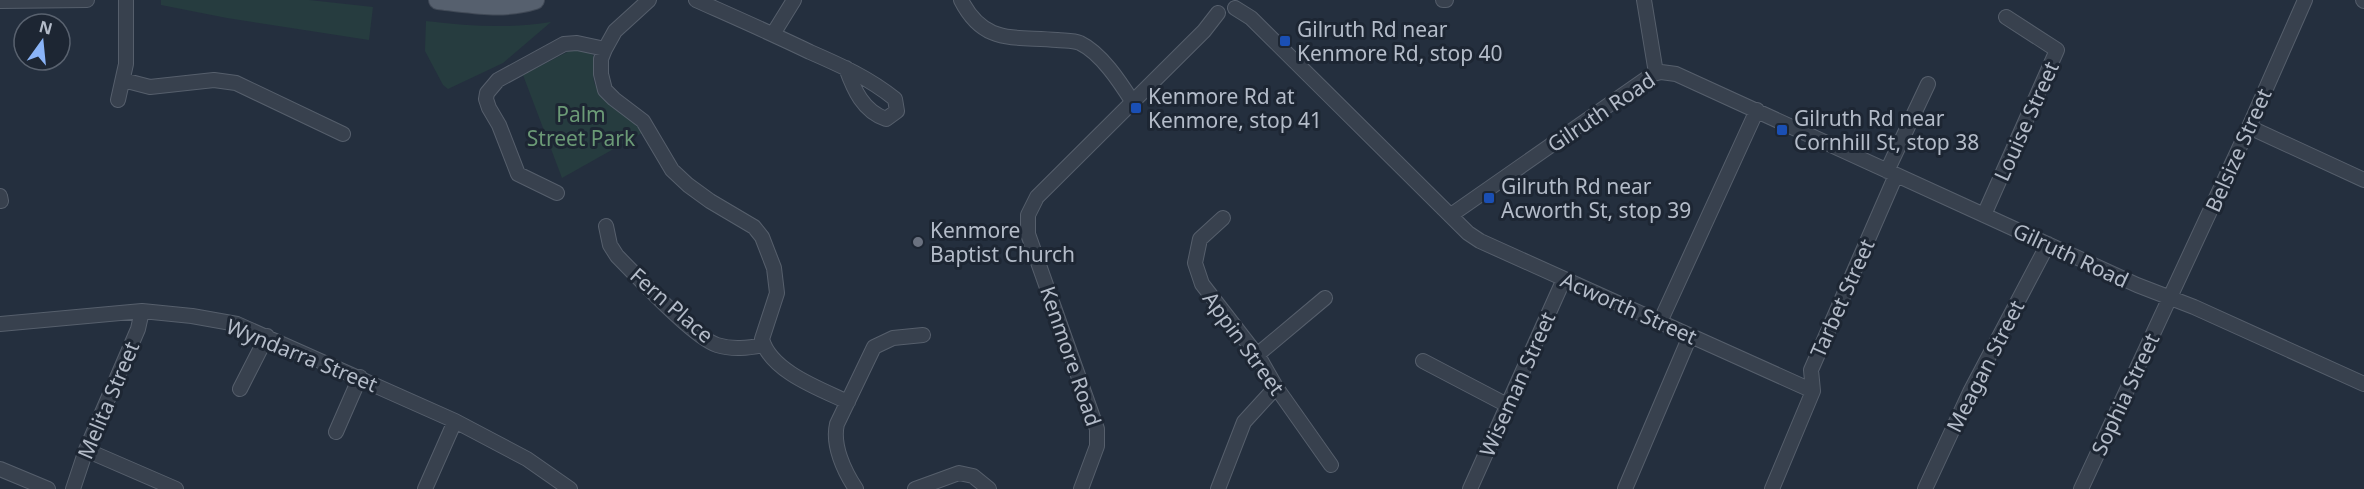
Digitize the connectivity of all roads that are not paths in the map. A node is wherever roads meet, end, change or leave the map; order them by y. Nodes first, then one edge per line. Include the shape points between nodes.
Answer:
1 (87, 0) edge
2 (126, 0) edge
3 (438, 0) edge
4 (535, 0) edge
5 (648, 0) edge
6 (696, 0) edge
7 (794, 0) edge
8 (961, 0) edge
9 (1644, 0) edge
10 (2305, 0) edge
11 (0, 1) edge
12 (1235, 4) edge
13 (1216, 6) edge
14 (2006, 17) dead end
15 (773, 34) junction
16 (605, 49) junction
17 (846, 68) dead end
18 (1113, 73) junction
19 (1656, 73) junction
20 (123, 80) junction
21 (1928, 84) dead end
22 (1144, 90) junction
23 (118, 100) dead end
24 (1132, 101) junction
25 (1757, 110) junction
26 (2249, 127) junction
27 (343, 134) dead end
28 (1892, 173) junction
29 (2364, 180) edge
30 (557, 193) dead end
31 (1451, 215) junction
32 (1984, 215) junction
33 (1223, 218) dead end
34 (606, 226) dead end
35 (2048, 244) junction
36 (1564, 279) junction
37 (1325, 298) dead end
38 (2170, 298) junction
39 (142, 310) junction
40 (1660, 322) junction
41 (0, 324) edge
42 (923, 335) dead end
43 (267, 336) junction
44 (1690, 336) junction
45 (763, 345) junction
46 (1257, 356) junction
47 (1423, 361) dead end
48 (360, 378) junction
49 (2364, 384) edge
50 (1276, 387) junction
51 (240, 389) dead end
52 (1813, 391) junction
53 (848, 402) junction
54 (1507, 405) junction
55 (455, 421) junction
56 (336, 432) dead end
57 (86, 450) junction
58 (1331, 465) dead end
59 (0, 468) edge
60 (48, 489) edge
61 (73, 489) edge
62 (176, 489) edge
63 (425, 489) edge
64 (570, 489) edge
65 (856, 489) edge
66 (915, 489) edge
67 (989, 489) edge
68 (1081, 489) edge
69 (1218, 489) edge
70 (1470, 489) edge
71 (1625, 489) edge
72 (1772, 489) edge
73 (1925, 489) edge
74 (2081, 489) edge

1 - 11 street
2 - 20 street
3 - 4 main road via 490,6
5 - 16 street via 615,31
6 - 15 street
7 - 15 street
8 - 18 street via 980,27 996,35 1078,42
9 - 19 street
10 - 26 street, Belsize Street
12 - 13 street via 1226,14
12 - 31 street
13 - 22 street, Kenmore Road via 1204,31
14 - 32 street, Louise Street via 2057,50
15 - 17 street
16 - 30 street via 564,44 498,80 487,93 489,108 518,174
16 - 45 street via 605,90 643,121 672,170 688,185 754,227 762,237 777,280
18 - 22 street
18 - 24 street
19 - 25 street, Gilruth Road via 1682,76
19 - 31 street, Gilruth Road
20 - 23 street
20 - 27 street via 150,87 214,80 236,83
21 - 28 street, Tarbet Street
22 - 24 street, Kenmore Road
24 - 68 street, Kenmore Road via 1037,197 1028,215 1029,234 1097,429 1097,446
25 - 28 street, Gilruth Road
25 - 40 street
26 - 29 street
26 - 38 street, Belsize Street
28 - 32 street, Gilruth Road
28 - 52 street, Tarbet Street via 1810,370
31 - 36 street, Acworth Street via 1480,241
32 - 35 street, Gilruth Road
33 - 46 street, Appin Street via 1200,239 1195,263 1202,284
34 - 45 street, Fern Place via 617,256 697,332 717,345 732,348
35 - 38 street, Gilruth Road
35 - 73 street, Meagan Street via 1970,392
36 - 40 street, Acworth Street
36 - 54 street, Wiseman Street
37 - 46 street
38 - 49 street, Gilruth Road
38 - 74 street, Sophia Street
39 - 41 street, Wyndarra Street
39 - 43 street, Wyndarra Street via 237,324
39 - 57 street, Melita Street via 138,329
40 - 44 street, Acworth Street
42 - 53 street via 893,338 874,347
43 - 48 street, Wyndarra Street
43 - 51 street
44 - 52 street, Acworth Street
44 - 71 street
45 - 53 street via 800,380
46 - 50 street, Appin Street
47 - 54 street
48 - 55 street, Wyndarra Street
48 - 56 street
50 - 58 street, Appin Street
50 - 69 street via 1244,422
52 - 72 street, Tarbet Street
53 - 65 street via 834,436
54 - 70 street, Wiseman Street
55 - 63 street
55 - 64 street, Wyndarra Street via 527,459
57 - 61 street, Melita Street
57 - 62 street
59 - 60 street
66 - 67 street via 958,473 973,476

